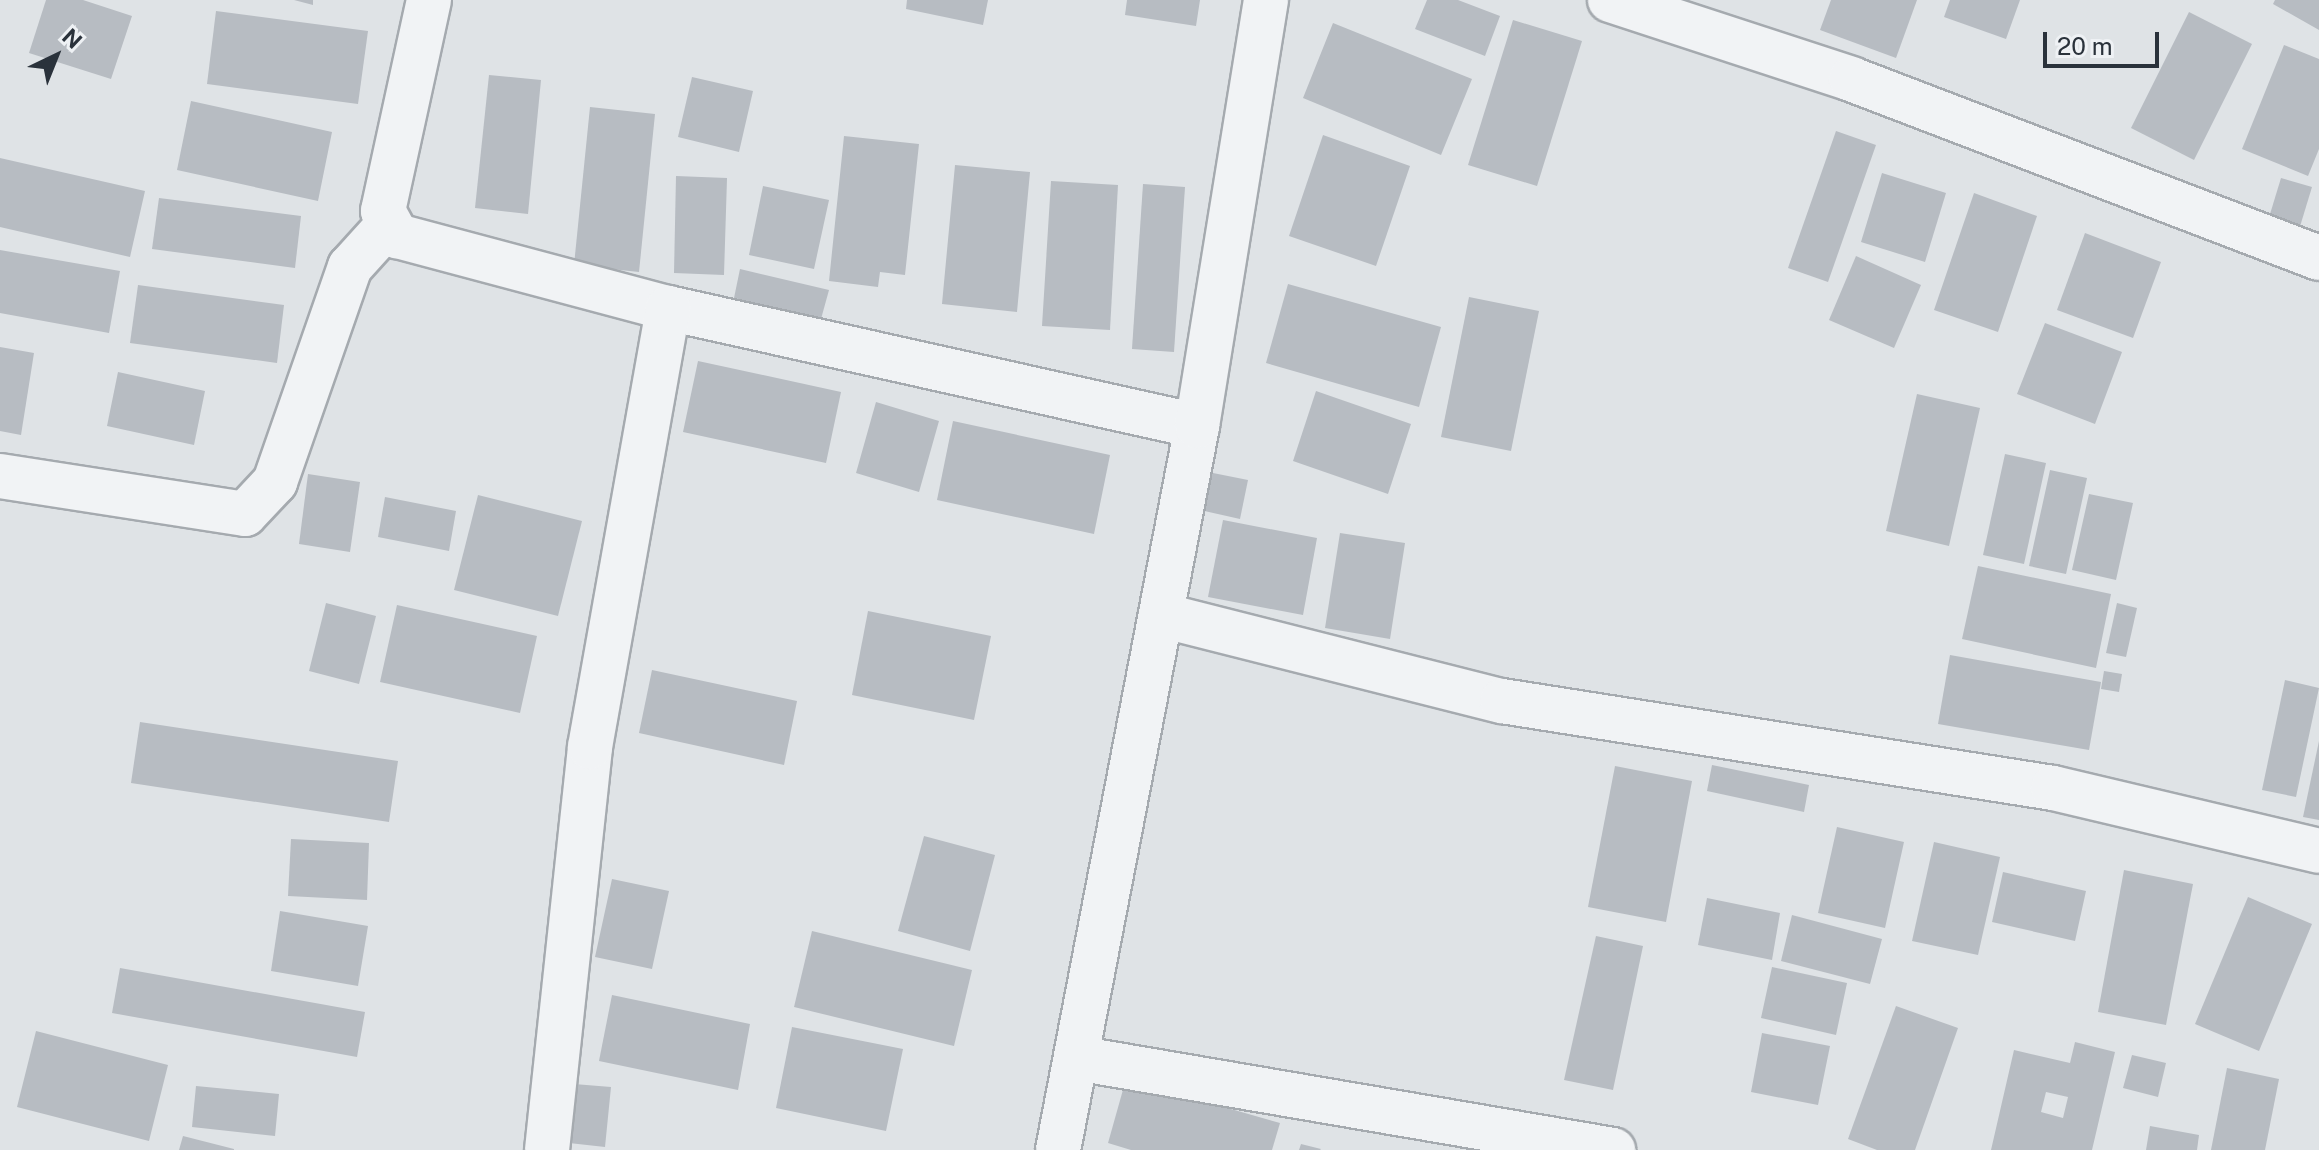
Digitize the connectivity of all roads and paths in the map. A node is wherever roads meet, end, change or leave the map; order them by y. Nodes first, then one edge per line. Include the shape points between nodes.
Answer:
1 (429, 0) edge
2 (1266, 0) edge
3 (1610, 0) edge
4 (388, 225) junction
5 (2319, 258) edge
6 (668, 308) junction
7 (1197, 426) junction
8 (0, 476) edge
9 (1161, 615) junction
10 (2319, 851) edge
11 (1076, 1058) junction
12 (547, 1150) edge
13 (1058, 1150) edge
14 (1613, 1150) edge

1 - 4 street via 383,211
2 - 7 street
3 - 5 street via 1851,79
4 - 6 street via 397,236
4 - 8 street via 350,267 275,482 245,514
6 - 7 street
6 - 12 street via 590,747
7 - 9 street
9 - 10 street via 1502,701 2053,788
9 - 11 street
11 - 13 street
11 - 14 street

